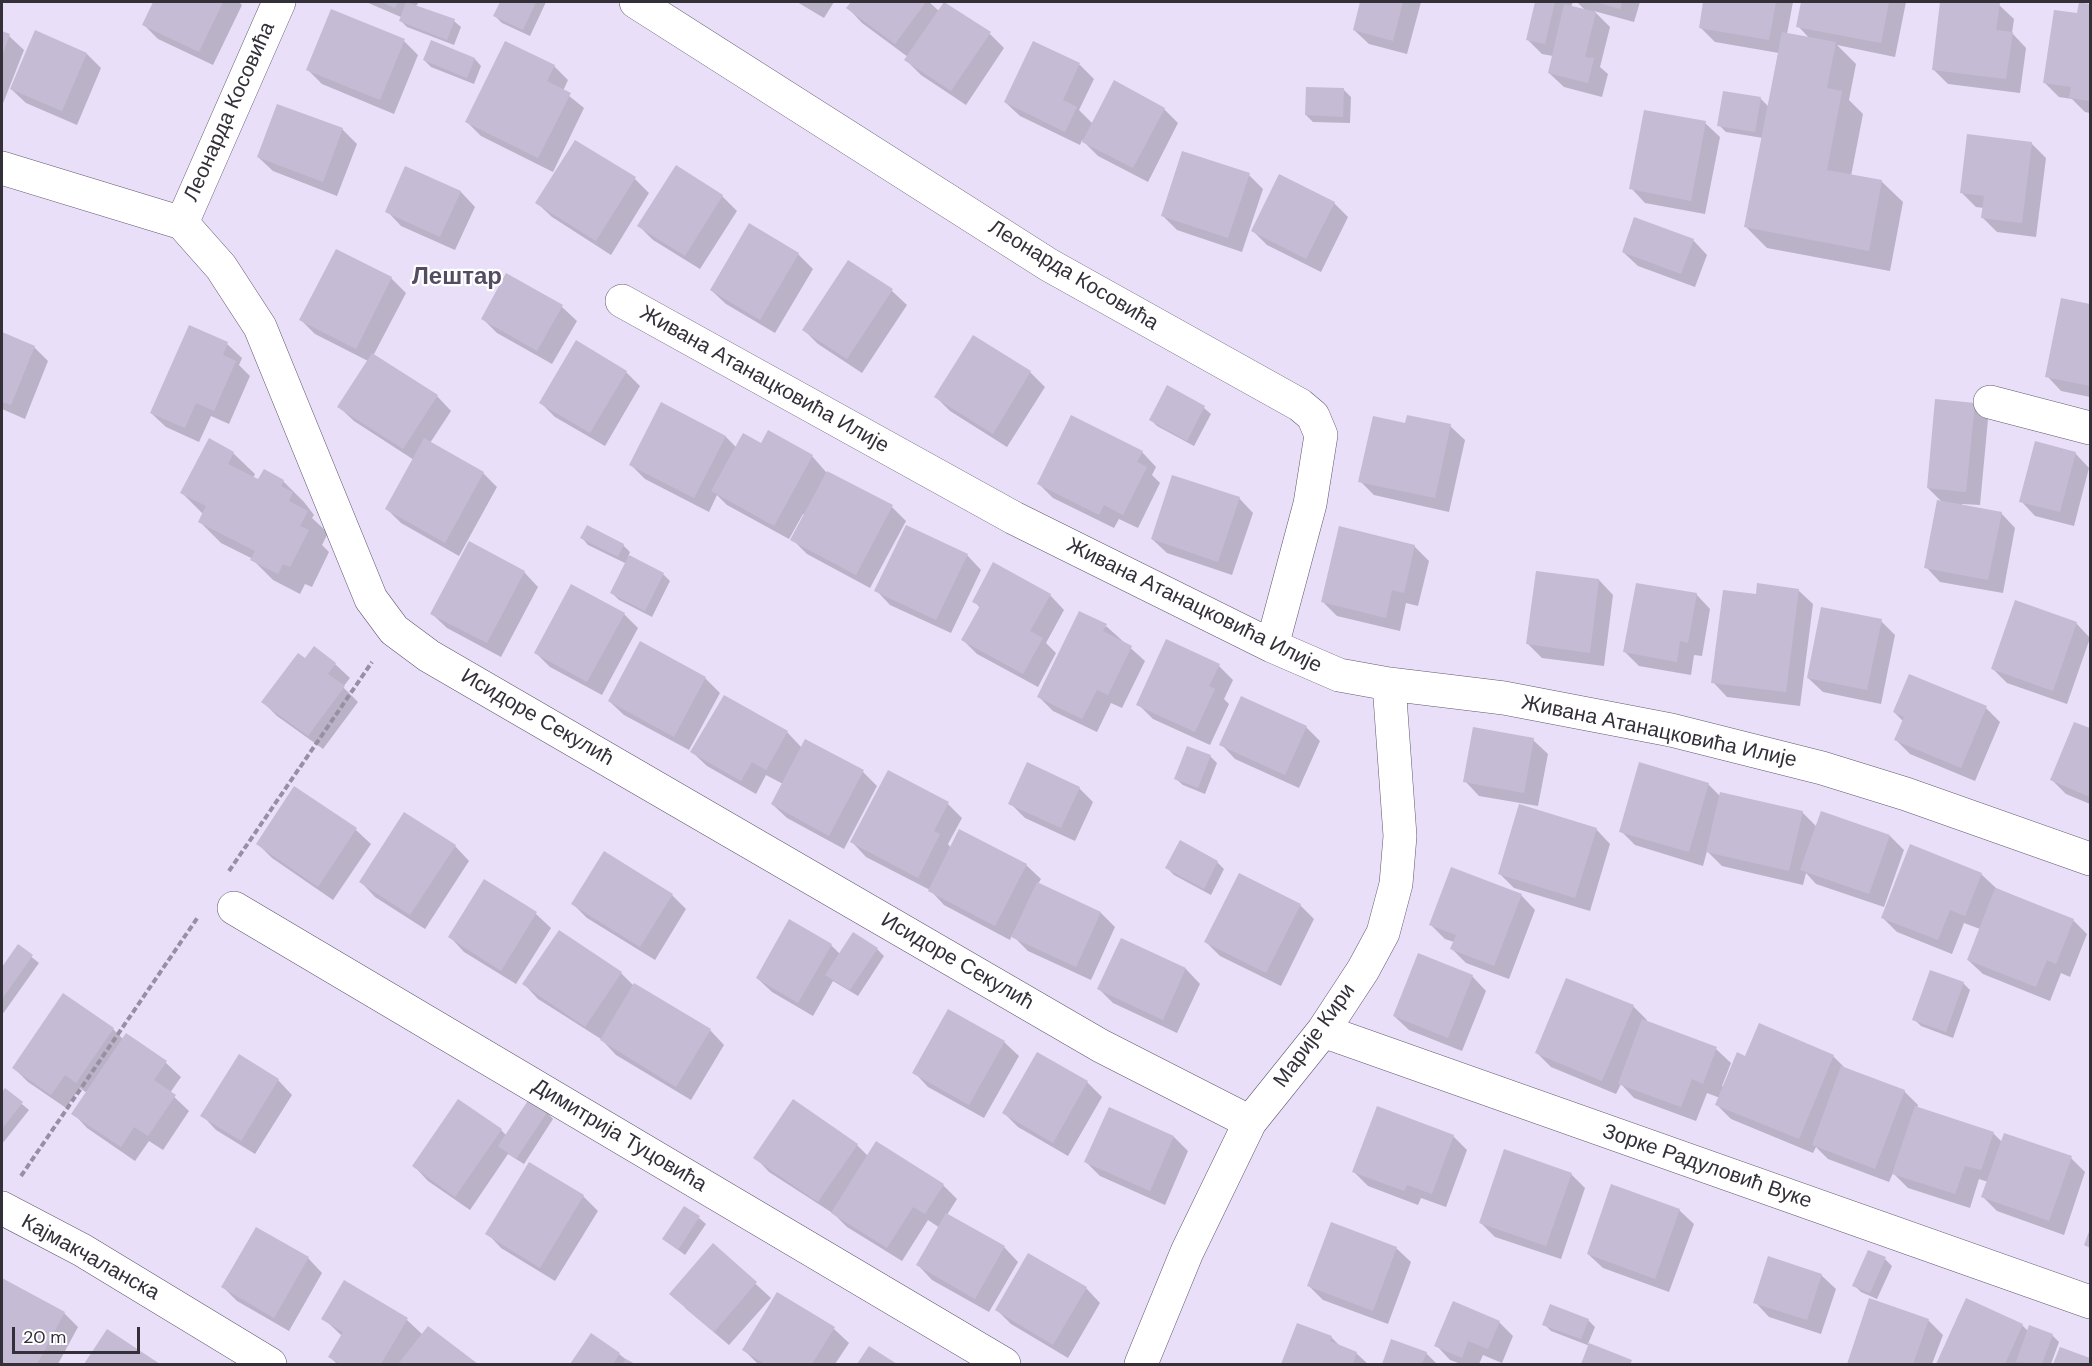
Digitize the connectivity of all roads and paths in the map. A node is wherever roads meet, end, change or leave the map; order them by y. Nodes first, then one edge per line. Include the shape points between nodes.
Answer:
1 (279, 2) edge
2 (636, 2) edge
3 (2, 168) edge
4 (182, 223) junction
5 (622, 301) dead end
6 (1990, 402) dead end
7 (2091, 428) edge
8 (1272, 646) junction
9 (1389, 684) junction
10 (2091, 859) edge
11 (234, 908) dead end
12 (1323, 1031) junction
13 (1250, 1122) junction
14 (2, 1208) edge
15 (2091, 1302) edge
16 (270, 1365) edge
17 (1004, 1365) edge
18 (1141, 1365) edge

1 - 4 street, Леонарда Косовића
2 - 8 street, Леонарда Косовића via 1049,265 1300,405 1313,416 1321,435 1310,504
3 - 4 street
4 - 13 street, Исидоре Секулић via 221,267 260,327 371,599 394,630 439,662 1101,1046
5 - 8 street, Живана Атанацковића Илије via 1014,518
6 - 7 street
8 - 9 street, Живана Атанацковића Илије via 1339,675
9 - 10 street, Живана Атанацковића Илије via 1515,700 1671,730 1811,765 1906,794
9 - 12 street, Марије Кири via 1401,836 1396,884 1383,933
11 - 17 street, Димитрија Туцовића
12 - 13 street, Марије Кири
12 - 15 street, Зорке Радуловић Вуке
13 - 18 street, Марије Кири via 1187,1252
14 - 16 street, Кајмакчаланска via 82,1250

